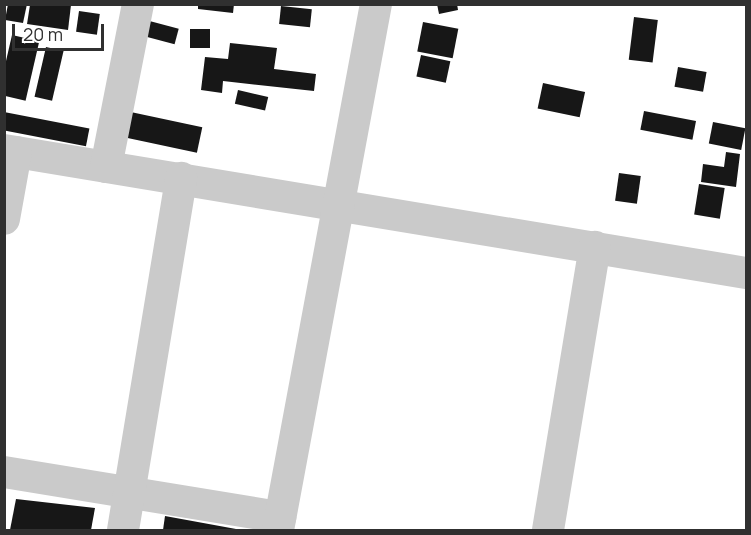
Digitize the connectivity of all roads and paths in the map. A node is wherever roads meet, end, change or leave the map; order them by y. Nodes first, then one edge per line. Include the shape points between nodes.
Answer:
1 (138, 4) edge
2 (376, 4) edge
3 (10, 151) edge
4 (106, 166) junction
5 (181, 178) junction
6 (339, 202) junction
7 (4, 219) edge
8 (595, 247) junction
9 (747, 273) edge
10 (4, 472) edge
11 (130, 491) junction
12 (209, 518) edge
13 (279, 524) edge
14 (123, 531) edge
15 (548, 531) edge

1 - 4 street
2 - 6 street
3 - 4 street
3 - 7 street
4 - 5 street
5 - 6 street
5 - 11 street
6 - 8 street
6 - 13 street
8 - 9 street
8 - 15 street
10 - 11 street
11 - 12 street
11 - 14 street
12 - 13 street

